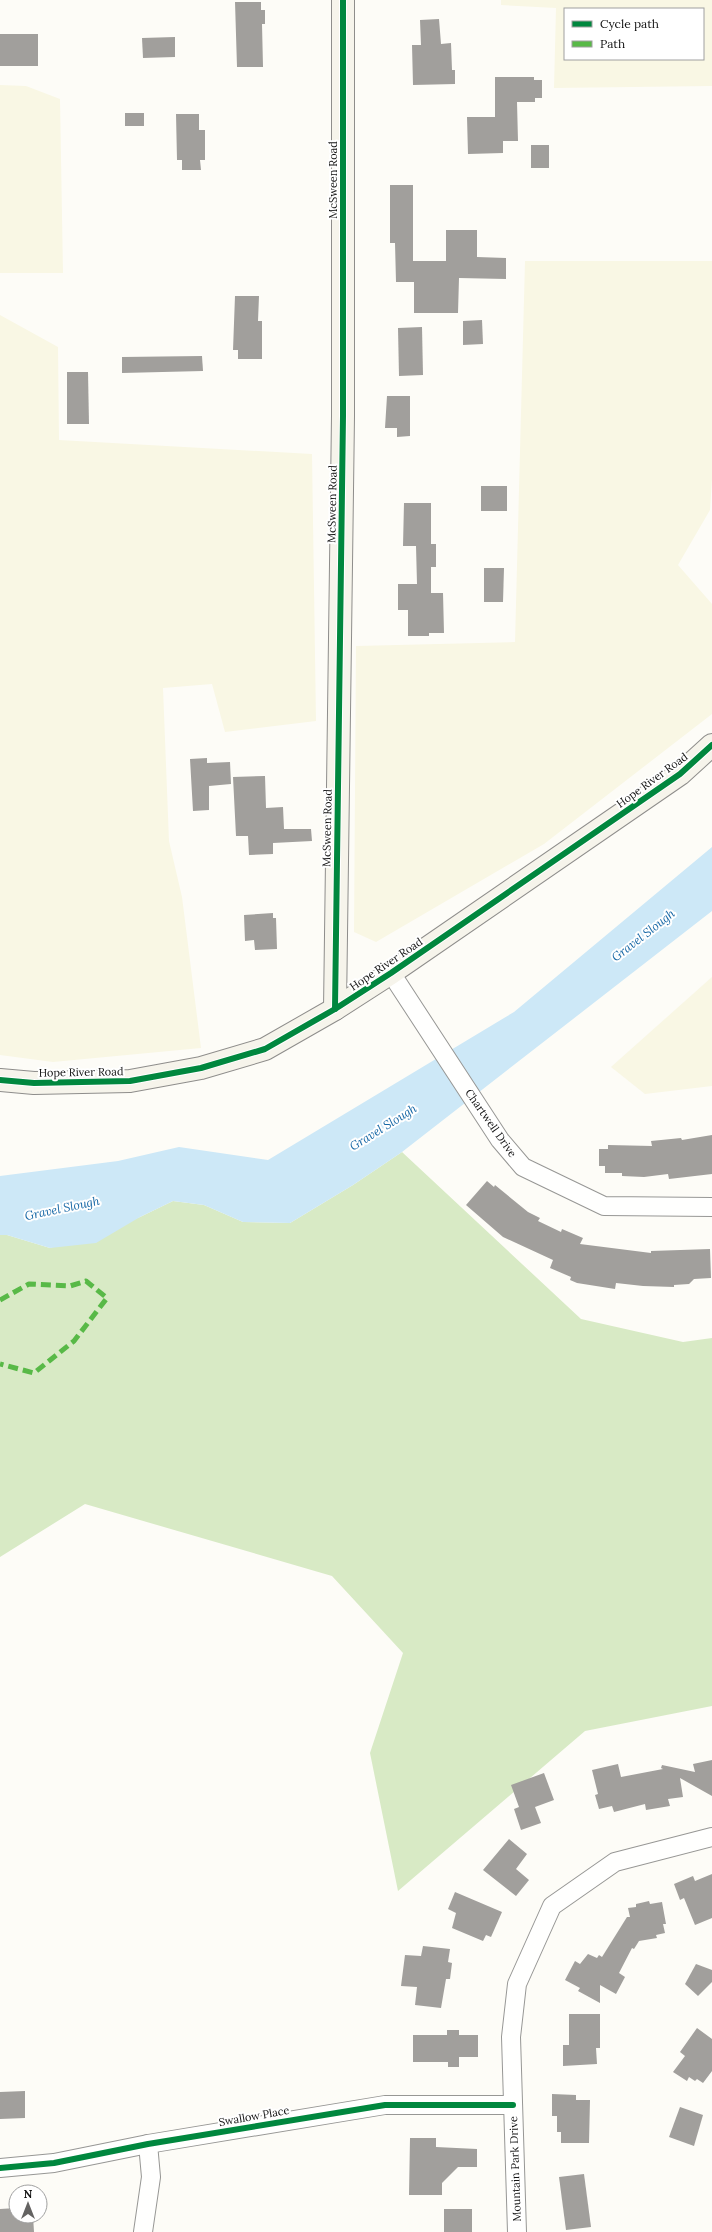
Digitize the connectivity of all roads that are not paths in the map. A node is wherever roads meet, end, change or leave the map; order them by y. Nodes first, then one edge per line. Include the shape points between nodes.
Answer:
1 (343, 0) edge
2 (712, 745) edge
3 (391, 973) junction
4 (335, 1009) junction
5 (0, 1080) edge
6 (712, 1207) edge
7 (712, 1837) edge
8 (513, 2105) junction
9 (148, 2144) junction
10 (0, 2168) edge
11 (142, 2232) edge
12 (517, 2232) edge

1 - 4 street, McSween Road via 343,416
2 - 3 street, Hope River Road via 680,774
3 - 4 street, Hope River Road
3 - 6 street, Chartwell Drive via 500,1140 523,1167 604,1206
4 - 5 street, Hope River Road via 265,1049 201,1068 130,1081 34,1083
7 - 8 street, Mountain Park Drive via 615,1862 552,1906 517,1984 511,2037
8 - 9 street, Swallow Place via 385,2105
8 - 12 street, Mountain Park Drive
9 - 10 street, Swallow Place via 54,2163
9 - 11 street via 151,2178

